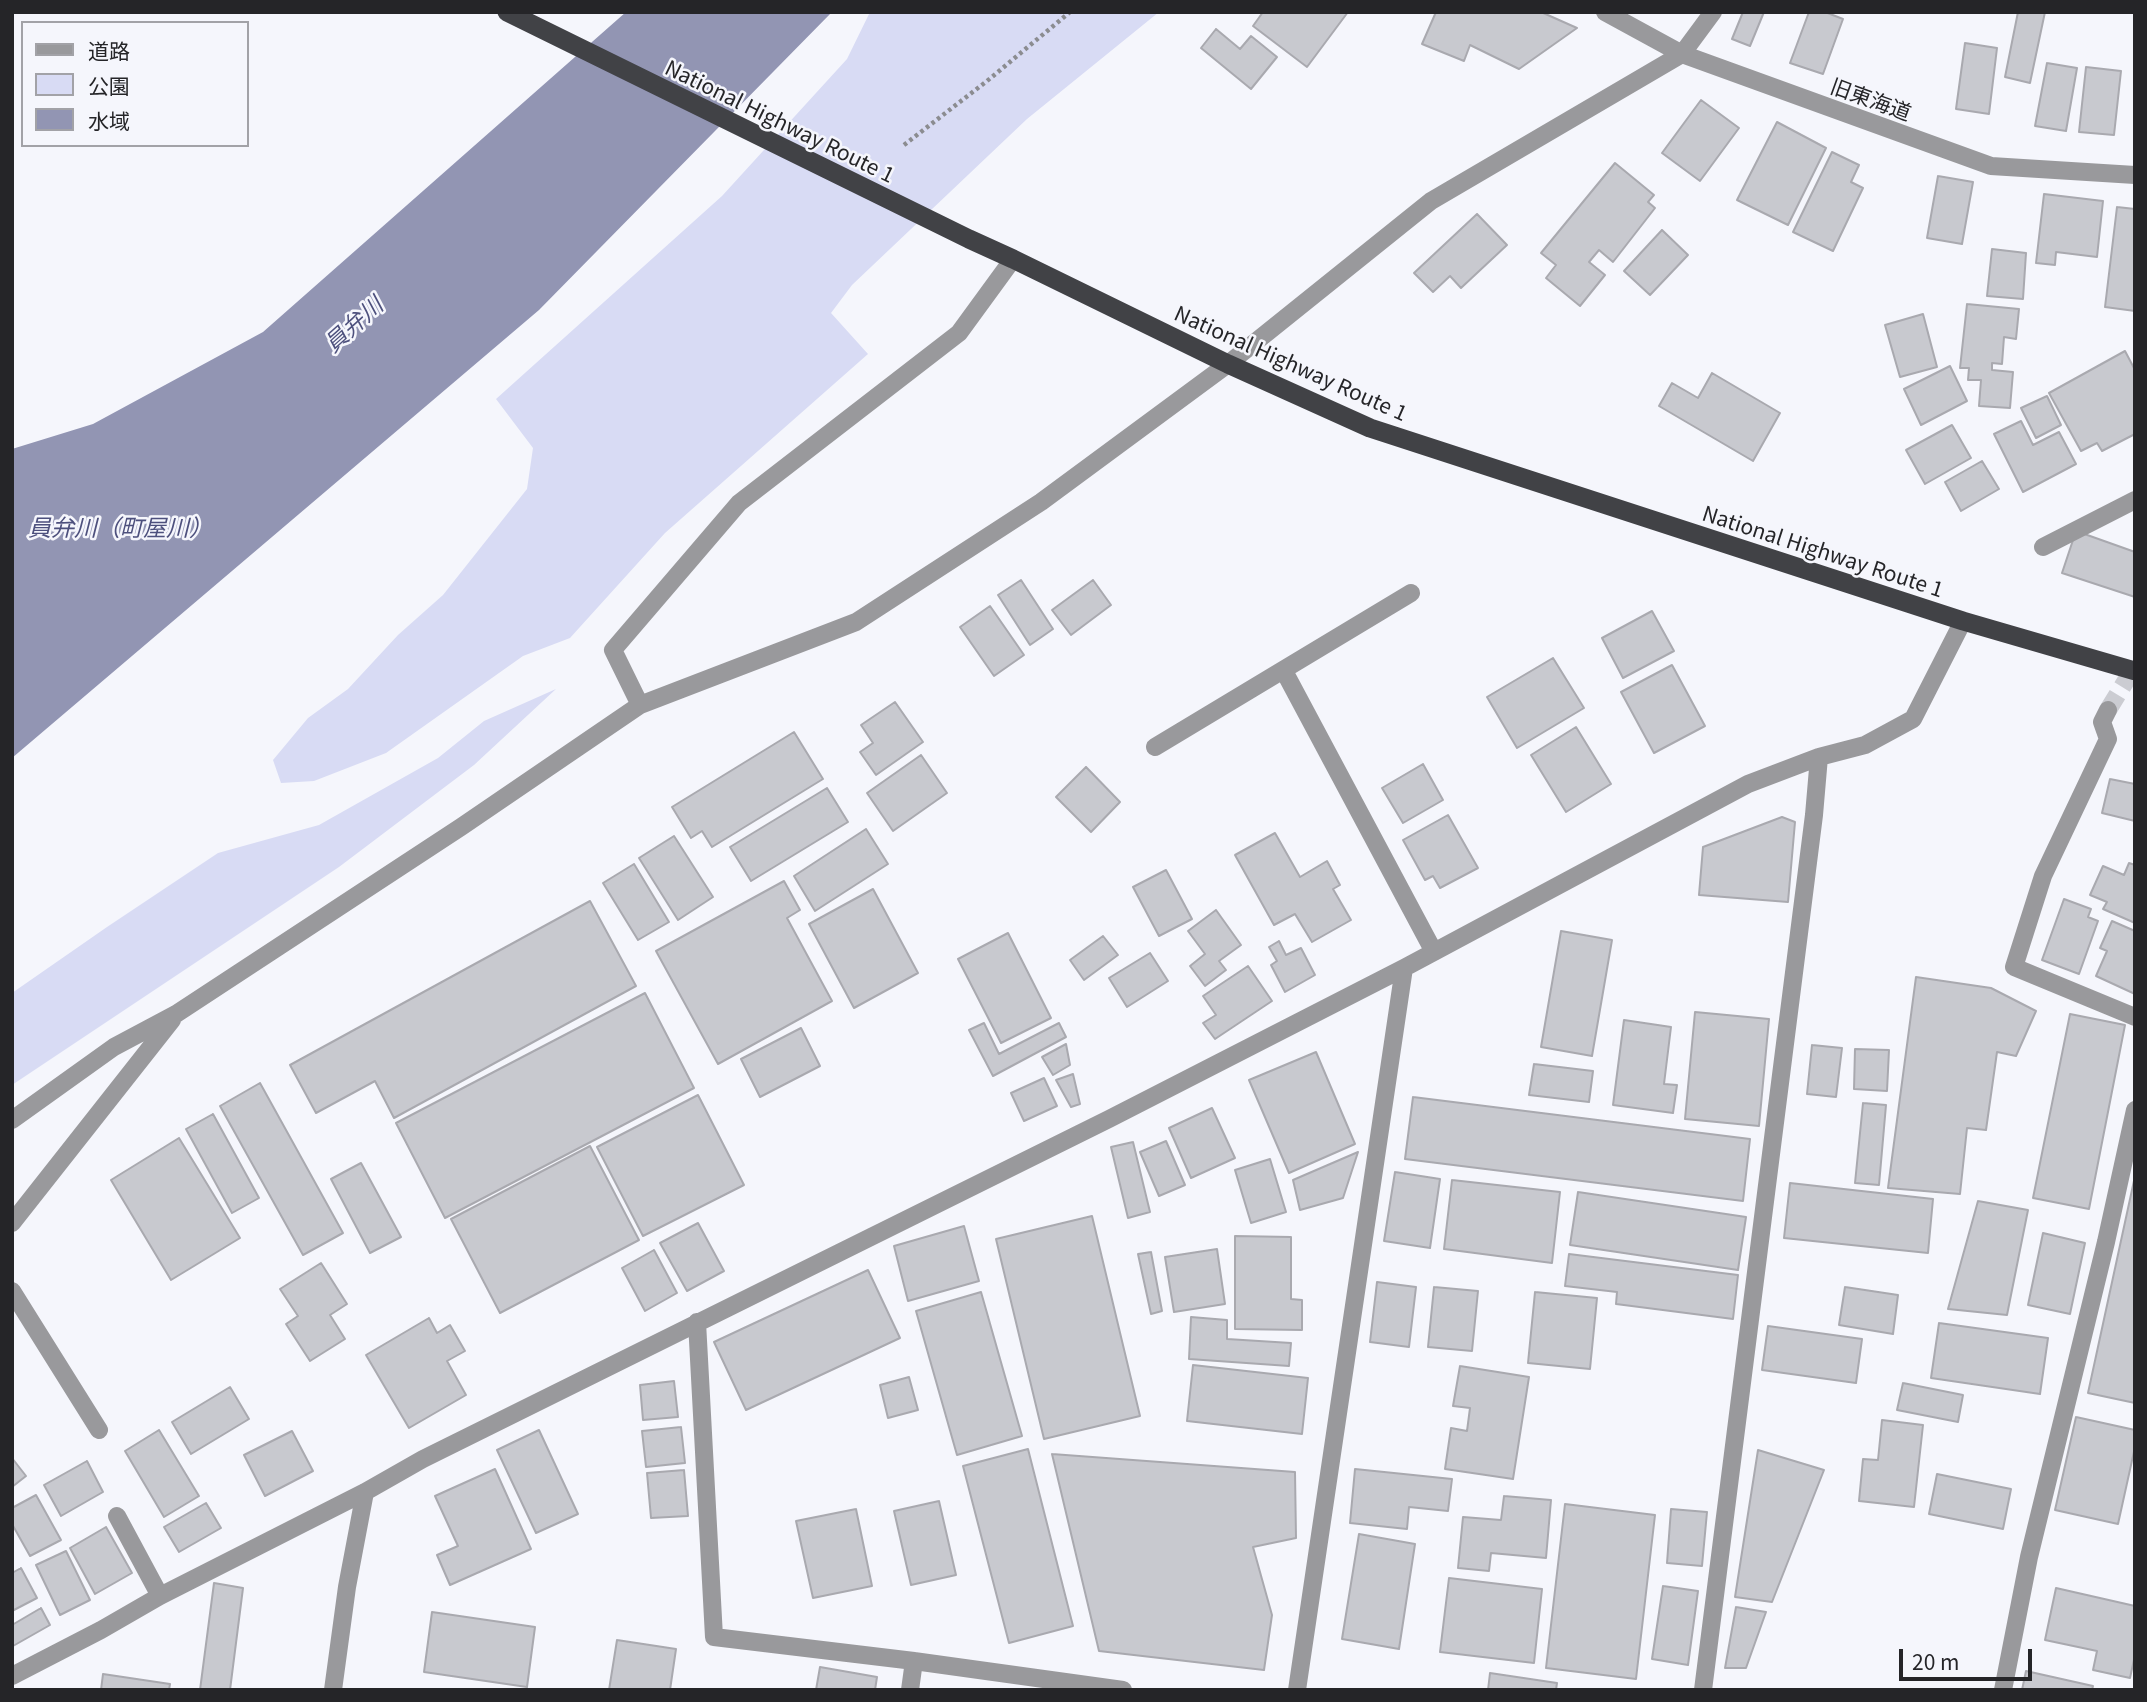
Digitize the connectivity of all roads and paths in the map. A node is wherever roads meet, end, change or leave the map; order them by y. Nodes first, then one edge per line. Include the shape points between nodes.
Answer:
1 (507, 12) edge
2 (1070, 12) edge
3 (1605, 12) edge
4 (1713, 12) edge
5 (1682, 54) junction
6 (904, 145) dead end
7 (2135, 175) edge
8 (1013, 259) junction
9 (1228, 364) junction
10 (2135, 500) edge
11 (2043, 547) dead end
12 (1411, 593) dead end
13 (1963, 621) junction
14 (1284, 671) junction
15 (2135, 671) edge
16 (639, 705) junction
17 (2108, 710) tunnel mouth
18 (1155, 747) dead end
19 (1819, 757) junction
20 (1434, 952) junction
21 (1404, 968) junction
22 (176, 1014) junction
23 (2135, 1017) edge
24 (33, 1104) junction
25 (2135, 1111) edge
26 (12, 1119) edge
27 (12, 1125) edge
28 (12, 1223) edge
29 (12, 1291) edge
30 (697, 1322) junction
31 (99, 1430) dead end
32 (365, 1492) junction
33 (117, 1516) dead end
34 (160, 1596) junction
35 (914, 1661) junction
36 (12, 1676) edge
37 (333, 1690) edge
38 (909, 1690) edge
39 (1123, 1690) edge
40 (1297, 1690) edge
41 (1703, 1690) edge
42 (2003, 1690) edge

1 - 8 highway, National Highway Route 1
2 - 6 path
3 - 5 street, 旧東海道
4 - 5 street
5 - 7 street, 旧東海道 via 1991,166
5 - 9 street via 1431,201
8 - 9 highway, National Highway Route 1
8 - 16 street via 959,333 739,503 612,650
9 - 13 highway, National Highway Route 1 via 1370,428
9 - 16 street via 1041,502 856,622
10 - 11 street
12 - 14 street
13 - 15 highway, National Highway Route 1
13 - 19 street via 1913,719 1865,746
14 - 18 street
14 - 20 street
16 - 22 street
17 - 23 street via 2102,722 2108,739 2043,876 2014,967
19 - 20 street via 1748,784
19 - 41 street
20 - 21 street
21 - 30 street
21 - 40 street
22 - 24 street via 114,1047
22 - 28 street
24 - 26 street
24 - 27 street
25 - 42 street via 2029,1557
29 - 31 street
30 - 32 street
30 - 35 street via 714,1637
32 - 34 street
32 - 37 street
33 - 34 street
34 - 36 street
35 - 38 street
35 - 39 street

